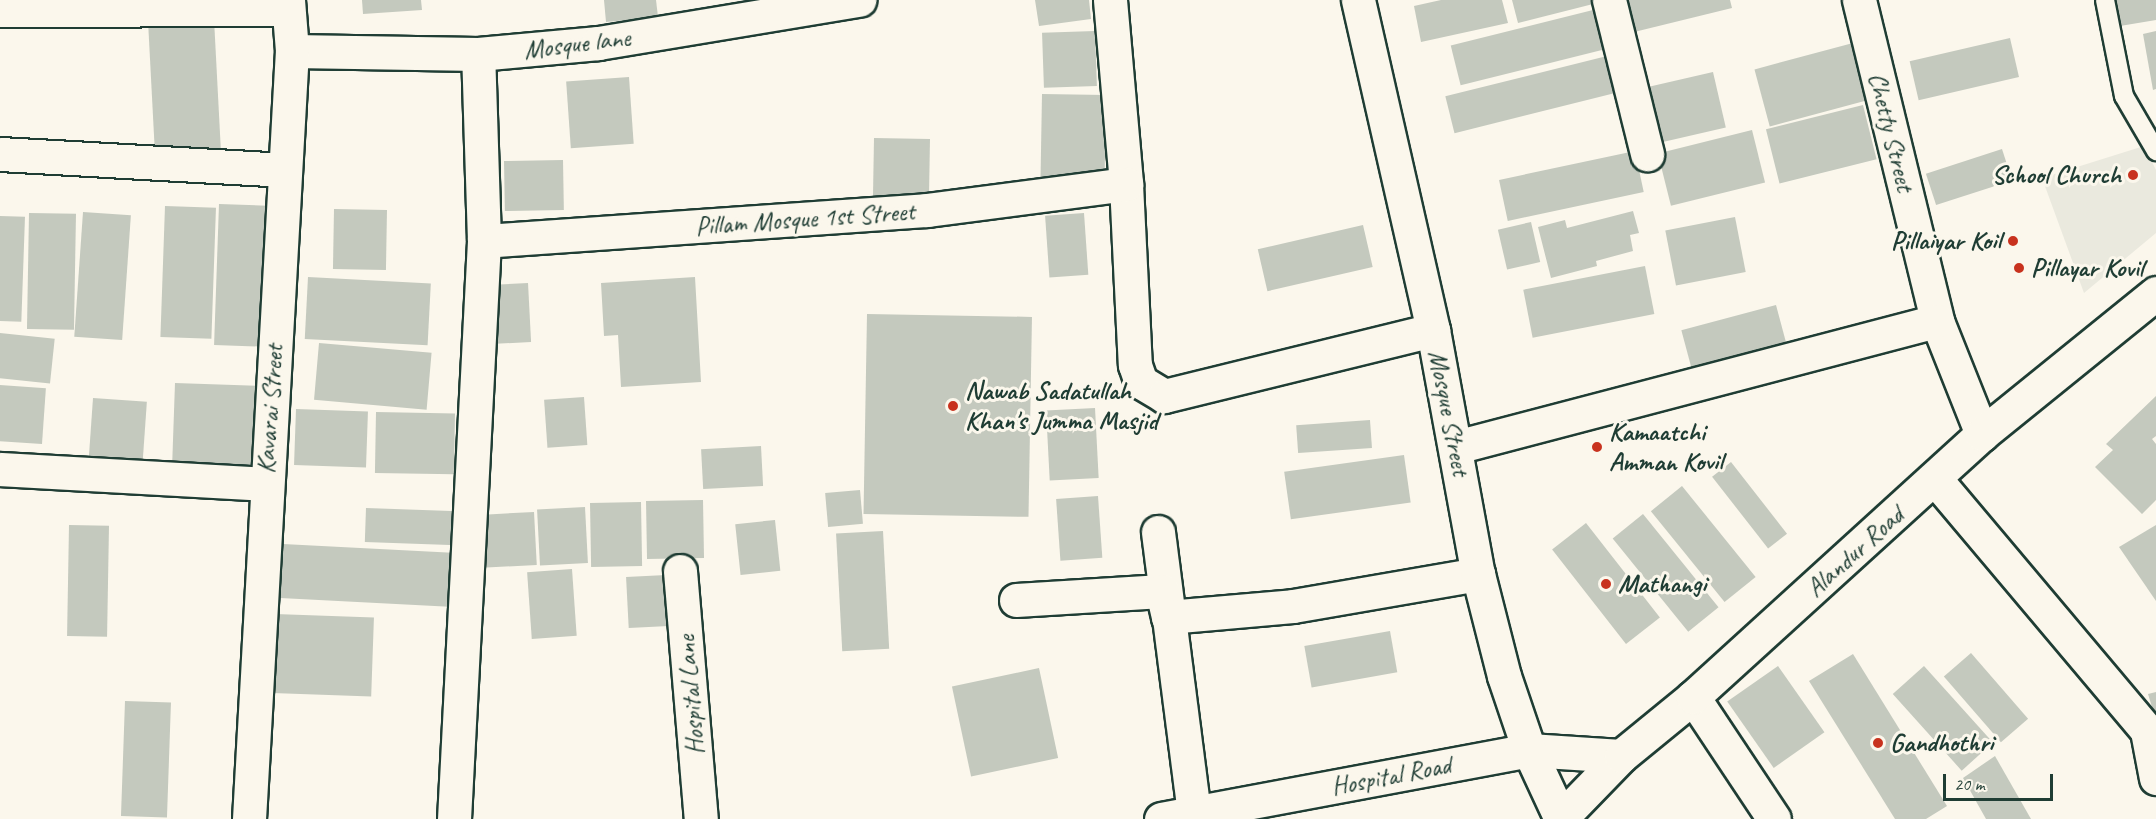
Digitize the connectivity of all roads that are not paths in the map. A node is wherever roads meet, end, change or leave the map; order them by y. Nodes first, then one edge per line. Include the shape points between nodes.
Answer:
1 (859, 0) edge
2 (1110, 0) edge
3 (1358, 0) edge
4 (1609, 0) edge
5 (1859, 0) edge
6 (2105, 0) edge
7 (288, 4) edge
8 (0, 10) edge
9 (292, 51) junction
10 (478, 54) junction
11 (2156, 151) edge
12 (0, 154) edge
13 (1647, 154) dead end
14 (285, 170) junction
15 (1126, 184) junction
16 (484, 241) junction
17 (2156, 293) edge
18 (1937, 321) junction
19 (1433, 330) junction
20 (1982, 434) junction
21 (1456, 447) junction
22 (0, 469) edge
23 (1936, 480) junction
24 (266, 484) junction
25 (1158, 532) dead end
26 (680, 571) dead end
27 (1478, 574) junction
28 (1016, 600) dead end
29 (1168, 617) junction
30 (1693, 697) junction
31 (1529, 750) junction
32 (1622, 756) junction
33 (2156, 778) edge
34 (1194, 814) junction
35 (249, 819) edge
36 (454, 819) edge
37 (701, 819) edge
38 (1161, 819) edge
39 (1561, 819) edge
40 (1774, 819) edge

1 - 10 street, Mosque lane via 598,44
2 - 15 street
3 - 19 street, Mosque Street
4 - 13 street
5 - 18 street, Chetty Street
6 - 11 lane via 2124,96
7 - 8 street
7 - 9 street, Kavarai Street
9 - 10 street, Mosque lane
9 - 14 street, Kavarai Street
10 - 16 street
12 - 14 street
14 - 24 street, Kavarai Street
15 - 16 street, Pillam Mosque 1st Street via 927,210
15 - 19 street via 1134,365 1141,382 1164,396
16 - 36 street
17 - 20 street, Alandur Road
18 - 20 street, Chetty Street
18 - 21 street
19 - 21 street, Mosque Street
20 - 23 street, Alandur Road
21 - 27 street, Mosque Street
22 - 24 street
23 - 30 street, Alandur Road
23 - 33 street via 2147,731
24 - 35 street, Kavarai Street
25 - 29 street
26 - 37 street, Hospital Lane
27 - 29 street via 1293,606
27 - 31 street, Mosque Street via 1504,676
28 - 29 street via 1162,591
29 - 34 street
30 - 32 street, Alandur Road
30 - 40 street
31 - 32 street, Hospital Road
31 - 34 street, Hospital Road
31 - 39 street, Mosque Street
32 - 39 street, Alandur Road
34 - 38 street, Hospital Road

